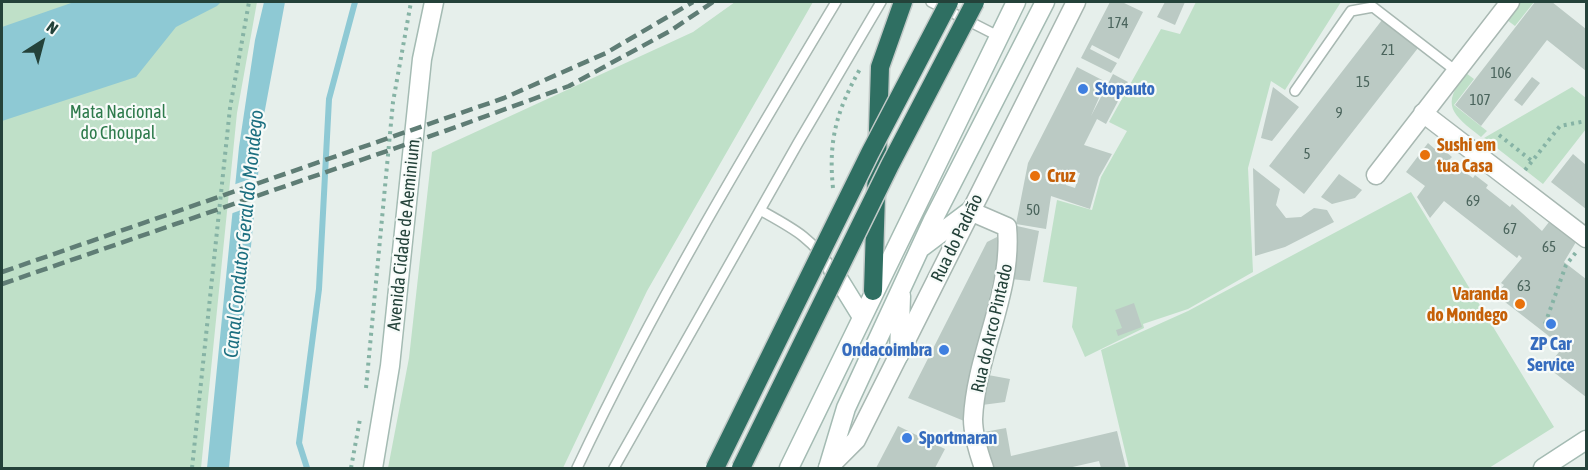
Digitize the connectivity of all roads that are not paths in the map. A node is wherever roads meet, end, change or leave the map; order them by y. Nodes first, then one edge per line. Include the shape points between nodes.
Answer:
1 (434, 2) edge
2 (836, 2) edge
3 (881, 2) edge
4 (903, 2) edge
5 (932, 2) edge
6 (949, 2) edge
7 (975, 2) edge
8 (1016, 2) edge
9 (1045, 2) edge
10 (1076, 2) edge
11 (1510, 2) edge
12 (998, 36) junction
13 (1456, 71) junction
14 (1295, 91) dead end
15 (1424, 113) junction
16 (1376, 175) dead end
17 (760, 210) junction
18 (970, 211) junction
19 (1587, 238) edge
20 (920, 248) junction
21 (832, 270) junction
22 (902, 288) junction
23 (873, 291) junction
24 (862, 317) junction
25 (899, 355) junction
26 (1587, 440) edge
27 (373, 468) edge
28 (577, 468) edge
29 (614, 468) edge
30 (715, 468) edge
31 (733, 468) edge
32 (741, 468) edge
33 (789, 468) edge
34 (828, 468) edge
35 (984, 468) edge
36 (1543, 468) edge

1 - 27 street, Avenida Cidade de Aeminium via 422,59 390,366
2 - 28 lane via 687,252
3 - 17 lane
4 - 23 highway via 880,67
5 - 12 lane
6 - 30 highway, bridge
7 - 32 highway, bridge
8 - 12 street
9 - 20 street, Rua do Padrão
10 - 18 street, Rua do Padrão
11 - 13 street
12 - 23 street
13 - 14 lane via 1373,8 1351,11
13 - 15 street
15 - 16 street
15 - 19 street
17 - 21 lane via 802,234 818,248
17 - 29 lane
18 - 20 street
18 - 25 street, Rua do Padrão
18 - 35 street, Rua do Arco Pintado via 1007,227 1008,245 1008,266 977,385 973,421
20 - 22 street, Rua do Padrão
21 - 24 street
21 - 31 lane
22 - 25 street
22 - 34 street, Rua do Padrão via 846,408
23 - 24 street
24 - 33 street
25 - 34 street, Rua do Padrão via 856,440
26 - 36 street

